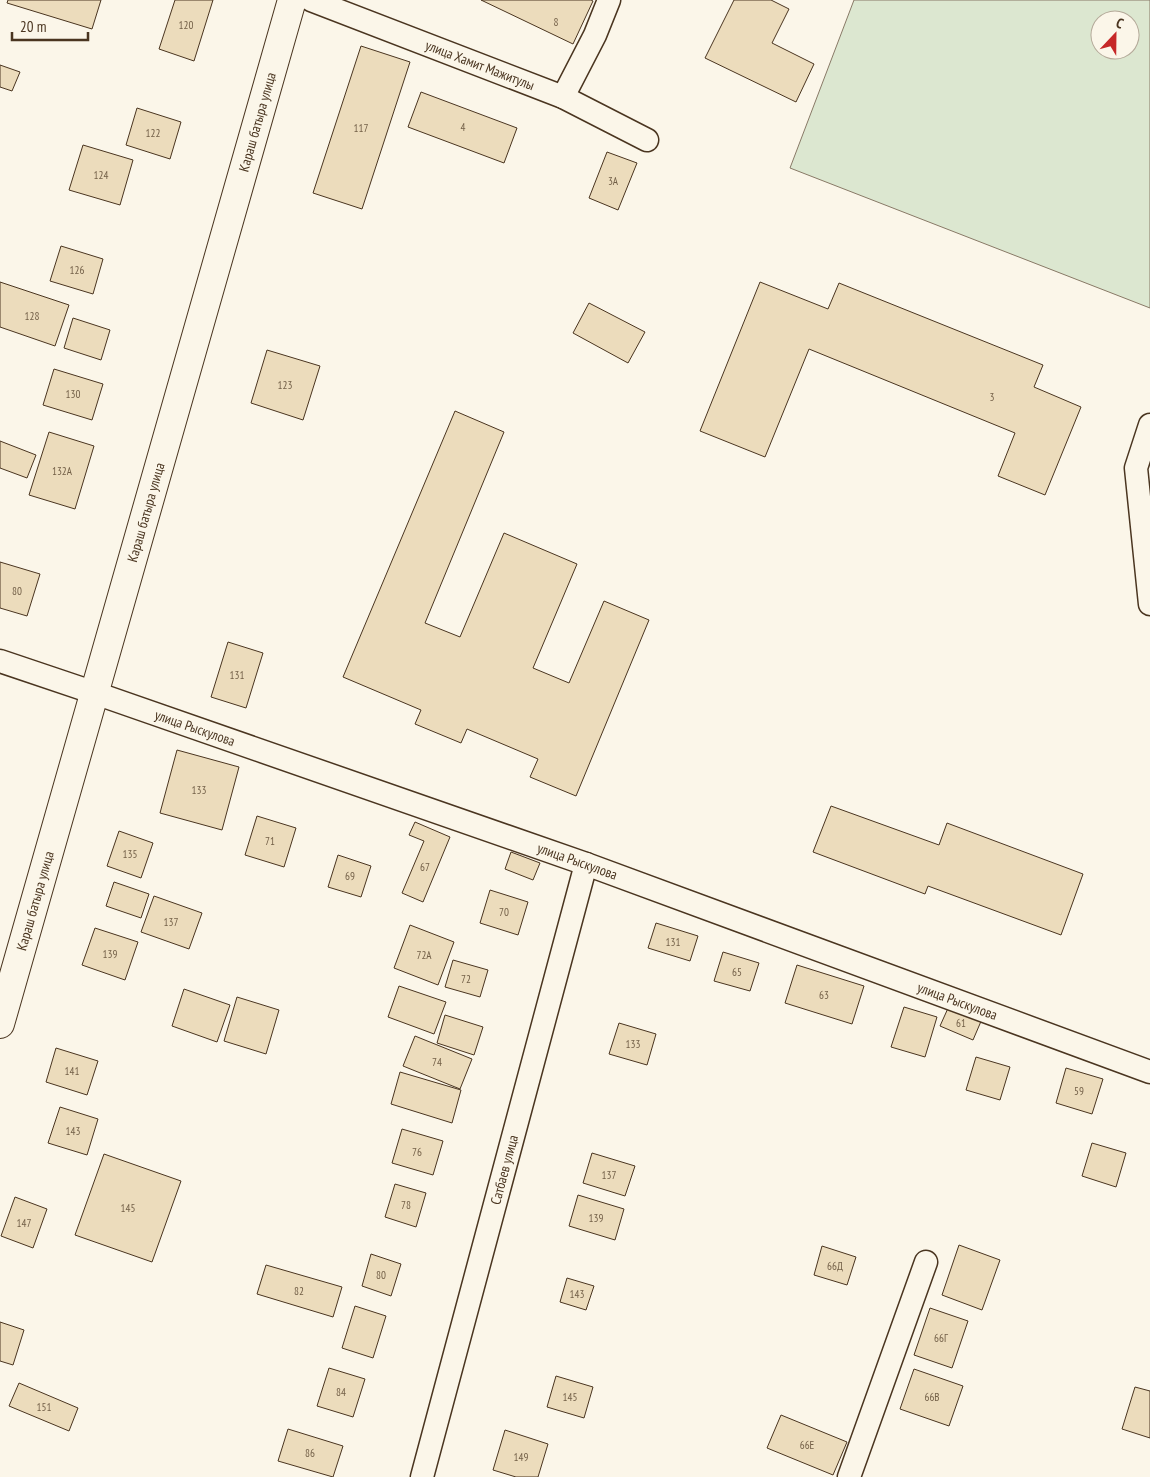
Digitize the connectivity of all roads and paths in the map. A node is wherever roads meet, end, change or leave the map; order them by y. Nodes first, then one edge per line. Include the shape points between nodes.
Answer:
1 (292, 0) edge
2 (310, 0) edge
3 (610, 0) edge
4 (563, 97) junction
5 (646, 140) dead end
6 (1150, 425) edge
7 (1150, 604) edge
8 (0, 661) edge
9 (95, 692) junction
10 (586, 864) junction
11 (0, 1024) edge
12 (1150, 1072) edge
13 (926, 1262) dead end
14 (422, 1477) edge
15 (849, 1477) edge

1 - 9 main road, Караш батыра улица
2 - 4 street, улица Хамит Мажитулы
3 - 4 street
4 - 5 street, улица Хамит Мажитулы
6 - 7 street via 1136,468
8 - 9 street, улица Рыскулова
9 - 10 street, улица Рыскулова
9 - 11 main road, Караш батыра улица
10 - 12 street, улица Рыскулова
10 - 14 street, Сатбаев улица
13 - 15 street

